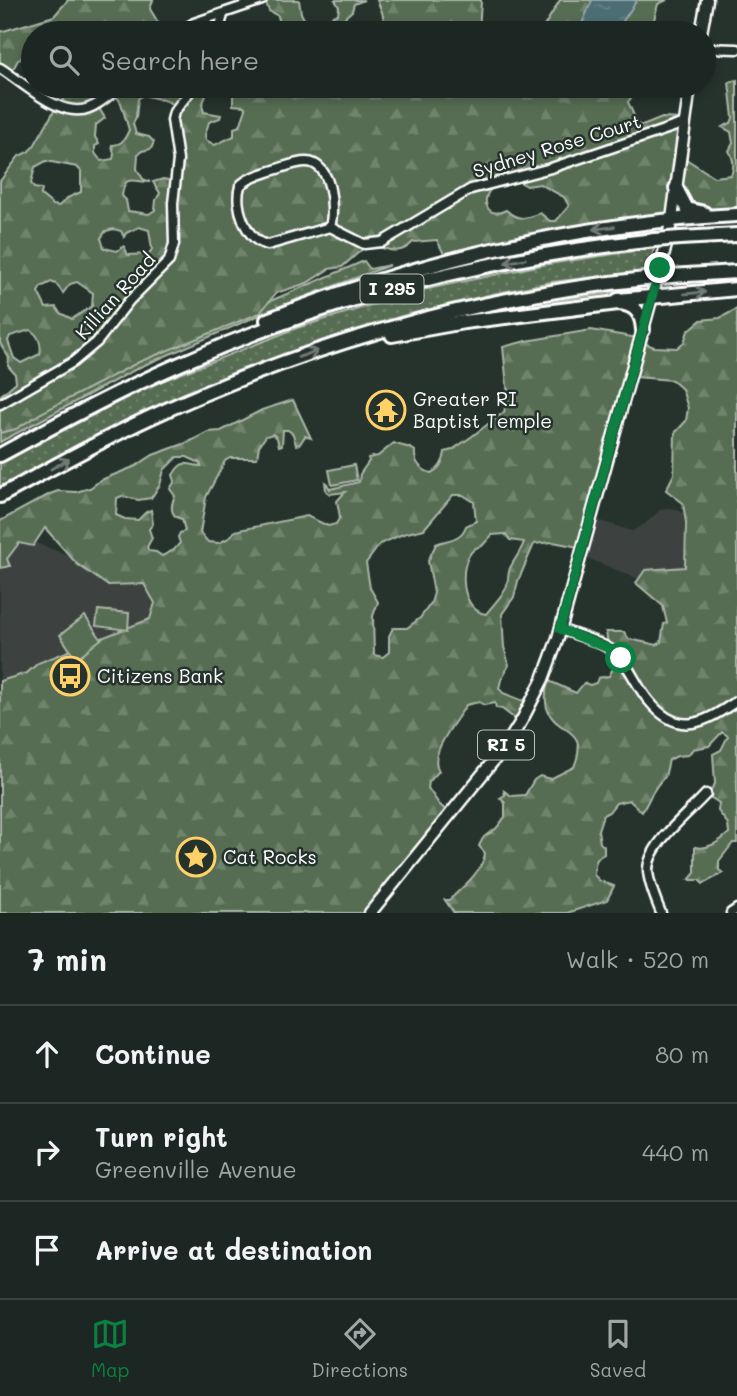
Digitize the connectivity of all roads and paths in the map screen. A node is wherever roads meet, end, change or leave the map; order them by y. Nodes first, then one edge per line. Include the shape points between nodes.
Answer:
1 (262, 0) edge
2 (707, 0) edge
3 (223, 15) junction
4 (201, 21) edge
5 (221, 21) edge
6 (703, 21) edge
7 (716, 48) edge
8 (737, 48) edge
9 (0, 68) edge
10 (21, 82) edge
11 (45, 98) edge
12 (104, 98) edge
13 (184, 98) edge
14 (688, 98) edge
15 (685, 123) junction
16 (676, 188) junction
17 (736, 216) edge
18 (672, 219) junction
19 (330, 227) junction
20 (737, 234) edge
21 (737, 272) edge
22 (737, 289) edge
23 (652, 296) junction
24 (566, 308) junction
25 (643, 330) junction
26 (332, 345) junction
27 (141, 381) junction
28 (0, 404) edge
29 (0, 455) edge
30 (0, 496) edge
31 (560, 629) junction
32 (737, 701) edge
33 (706, 794) dead end
34 (737, 909) edge
35 (370, 913) edge
36 (660, 913) edge
37 (732, 913) edge

1 - 3 street
2 - 6 main road
3 - 4 street
3 - 5 street
7 - 8 street
9 - 10 street
11 - 12 street via 67,110 86,110
13 - 28 street, Killian Road via 172,120 178,160 169,261 97,342 73,362
14 - 15 main road, RI 5
15 - 16 main road, RI 5
15 - 19 street, Sydney Rose Court via 551,168 471,189 382,242 364,244
16 - 17 highway via 690,210
16 - 18 main road, RI 5
17 - 18 highway
18 - 23 main road, RI 5
18 -> 27 highway via 513,244 394,275 233,333
19 - 19 street via 268,245 259,243 246,225 239,203 240,186 295,164 315,163 330,189
20 -> 27 highway, I 295, bridge via 536,257 376,293 256,332
21 - 26 highway, I 295, bridge via 670,276 503,300
23 -> 22 highway
23 - 24 highway
23 - 25 main road, RI 5
24 - 25 highway via 628,304 639,313
24 - 26 highway
25 - 31 main road, RI 5
30 -> 26 highway, I 295 via 150,418
27 - 29 highway, I 295
31 - 32 street via 612,650 649,702 684,725 713,718
31 - 35 main road, RI 5 via 543,679 507,744
33 - 36 street via 662,840 649,861 649,878
34 - 37 street

